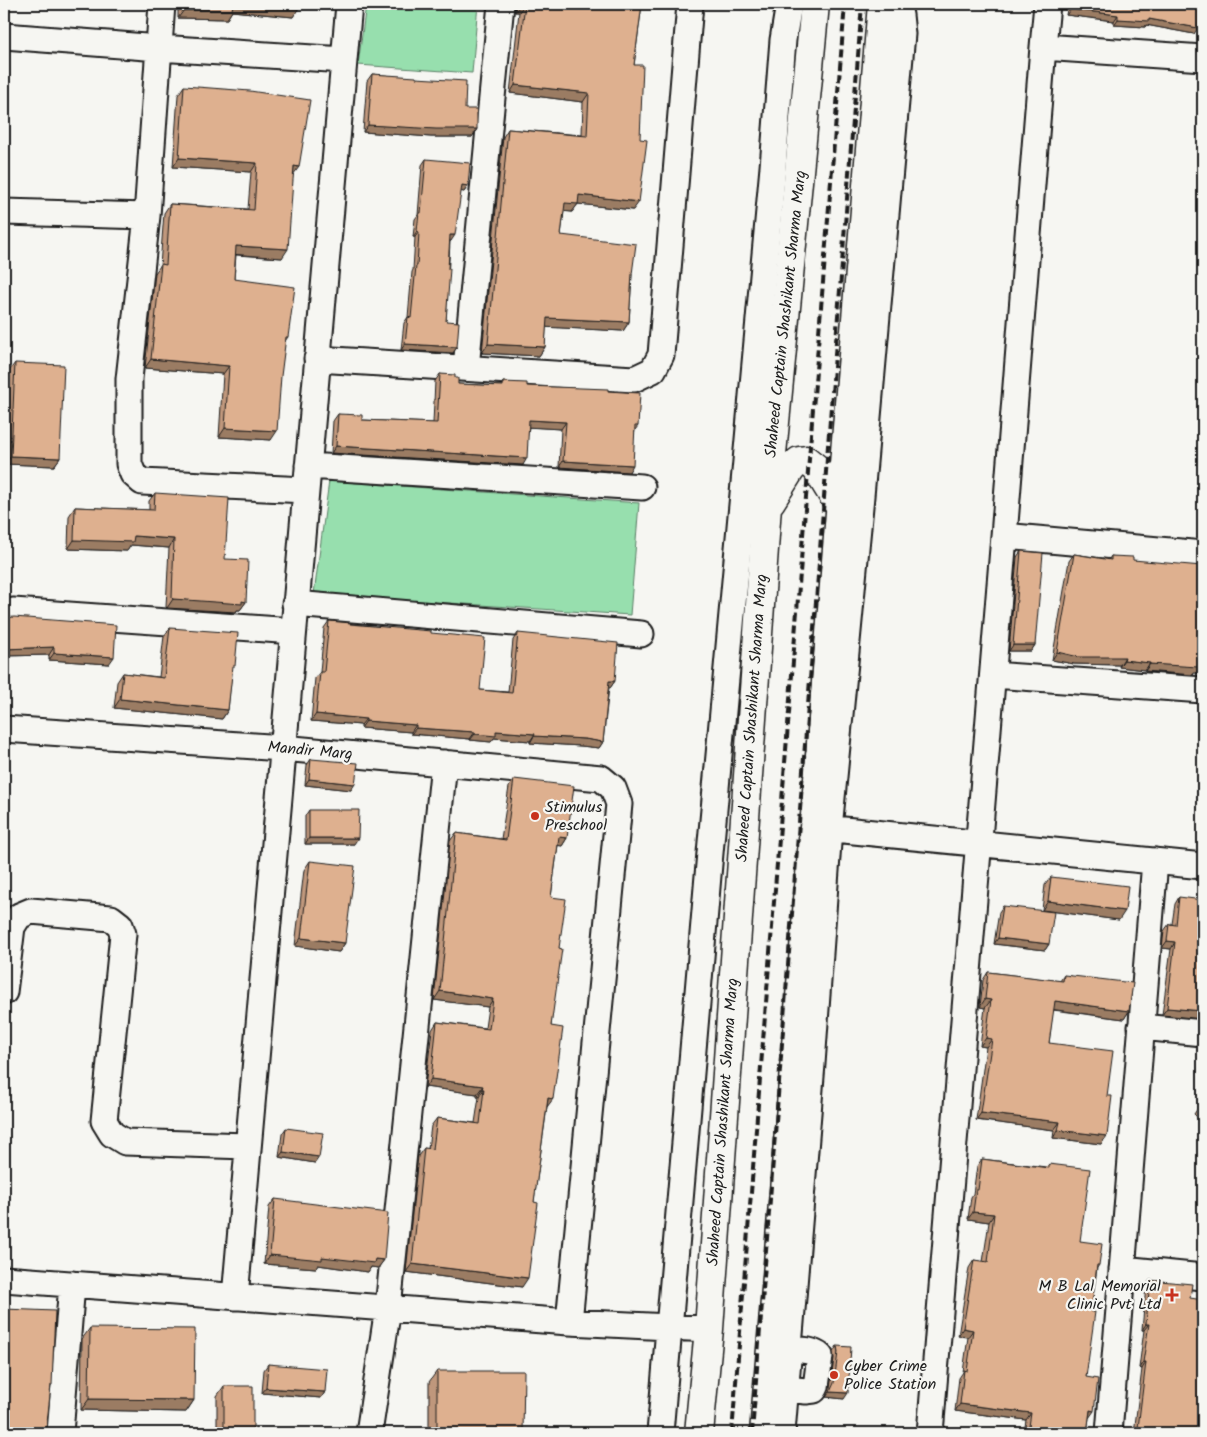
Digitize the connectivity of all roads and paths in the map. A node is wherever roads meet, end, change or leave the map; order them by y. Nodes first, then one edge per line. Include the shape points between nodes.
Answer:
1 (162, 4) edge
2 (349, 4) edge
3 (500, 4) edge
4 (690, 4) edge
5 (789, 4) edge
6 (816, 4) edge
7 (882, 4) edge
8 (894, 4) edge
9 (1047, 4) edge
10 (4, 36) edge
11 (1043, 47) junction
12 (159, 48) junction
13 (1203, 58) edge
14 (344, 60) junction
15 (4, 212) edge
16 (147, 216) junction
17 (317, 359) junction
18 (466, 368) junction
19 (307, 478) junction
20 (642, 487) dead end
21 (767, 506) junction
22 (840, 507) junction
23 (1004, 536) junction
24 (1203, 554) edge
25 (296, 604) junction
26 (13, 611) dead end
27 (293, 631) junction
28 (640, 634) dead end
29 (993, 675) junction
30 (1203, 690) edge
31 (4, 728) edge
32 (283, 748) junction
33 (444, 763) junction
34 (822, 828) junction
35 (978, 844) junction
36 (1155, 861) junction
37 (1203, 866) edge
38 (4, 992) edge
39 (1141, 1027) junction
40 (1203, 1033) edge
41 (247, 1146) junction
42 (1122, 1269) junction
43 (1203, 1277) edge
44 (4, 1279) edge
45 (72, 1284) junction
46 (235, 1297) junction
47 (388, 1308) junction
48 (569, 1322) junction
49 (669, 1326) junction
50 (709, 1329) junction
51 (60, 1433) edge
52 (369, 1433) edge
53 (660, 1433) edge
54 (699, 1433) edge
55 (764, 1433) edge
56 (782, 1433) edge
57 (930, 1433) edge
58 (1109, 1433) edge

1 - 12 street
2 - 14 street
3 - 18 street
4 - 18 street via 661,355 652,370 634,379
5 - 49 street via 783,40
6 - 21 main road, Shaheed Captain Shashikant Sharma Marg
7 - 22 main road
8 - 34 street via 900,15 902,34 861,496
9 - 11 street
10 - 12 street
11 - 13 street
11 - 23 street
12 - 14 street
12 - 16 street
14 - 17 street
15 - 16 street
16 - 19 street via 129,379 129,464 133,474 142,482 154,483
17 - 18 street
17 - 19 street
19 - 20 street
19 - 25 street
21 - 22 main road via 791,469 798,461 806,460 816,468
21 - 50 main road, Shaheed Captain Shashikant Sharma Marg
22 - 34 main road
23 - 24 street
23 - 29 street
25 - 27 street
25 - 28 street
26 - 27 street
27 - 32 street
29 - 30 street
29 - 35 street
31 - 32 street, Mandir Marg
32 - 33 street, Mandir Marg
32 - 41 street
33 - 47 street
33 - 48 street, Mandir Marg via 601,778 613,788 619,804
34 - 35 street
34 - 55 main road
34 - 56 street via 812,1064
35 - 36 street
35 - 57 street
36 - 37 street
36 - 39 street
38 - 41 street via 12,927 19,916 31,911 111,918 120,925 123,934 104,1121 112,1134 125,1142
39 - 40 street
39 - 42 street
41 - 46 street
42 - 43 street
42 - 58 street
44 - 45 street
45 - 46 street
45 - 51 street
46 - 47 street
47 - 48 street
47 - 52 street
48 - 49 street
49 - 50 street
49 - 53 street
50 - 54 main road, Shaheed Captain Shashikant Sharma Marg

